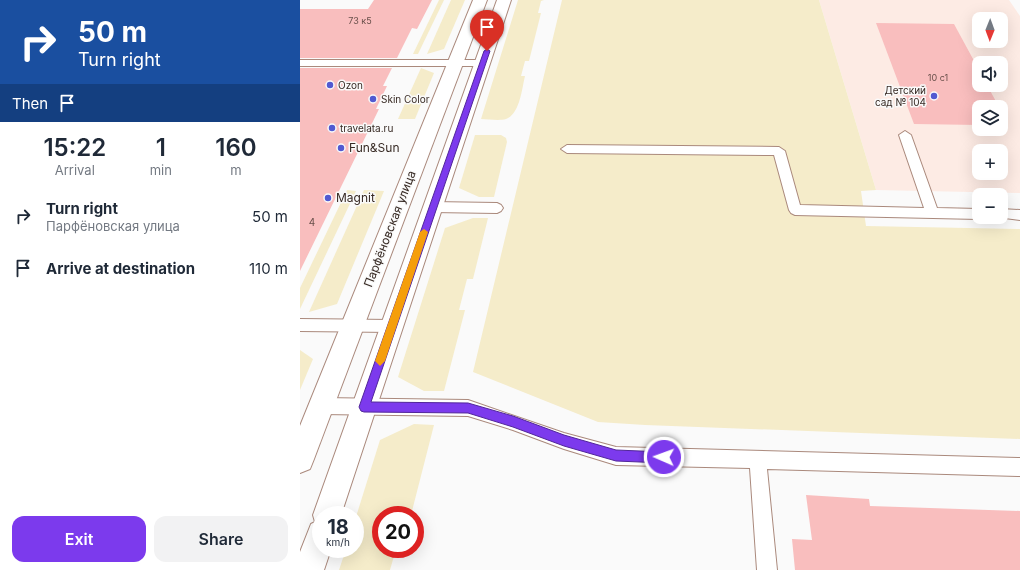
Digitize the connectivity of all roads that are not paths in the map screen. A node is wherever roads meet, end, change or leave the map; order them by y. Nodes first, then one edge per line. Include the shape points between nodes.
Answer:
1 (480, 0) edge
2 (504, 0) edge
3 (300, 58) edge
4 (300, 63) edge
5 (455, 63) junction
6 (482, 63) junction
7 (905, 135) dead end
8 (567, 149) dead end
9 (432, 207) junction
10 (497, 208) dead end
11 (932, 213) junction
12 (972, 214) edge
13 (1008, 214) edge
14 (1020, 215) edge
15 (300, 325) edge
16 (352, 325) junction
17 (392, 326) junction
18 (320, 406) junction
19 (364, 407) junction
20 (300, 459) edge
21 (758, 460) junction
22 (1020, 467) edge
23 (331, 506) edge
24 (313, 558) edge
25 (309, 570) edge
26 (767, 570) edge

1 - 5 street, Парфёновская улица
2 - 6 street
3 - 5 lane via 421,58
4 - 5 lane
5 - 6 lane
5 - 16 street, Парфёновская улица
6 - 9 street
7 - 11 lane
8 - 11 lane via 779,151 795,210
9 - 10 lane
9 - 17 street
11 - 12 lane
13 - 14 lane
15 - 16 lane
16 - 17 lane
16 - 18 street, Парфёновская улица
17 - 19 street
18 - 19 lane
18 - 20 street, Парфёновская улица
19 - 21 lane via 468,408 616,456
19 - 23 street
21 - 22 lane
21 - 26 lane
24 - 25 street

